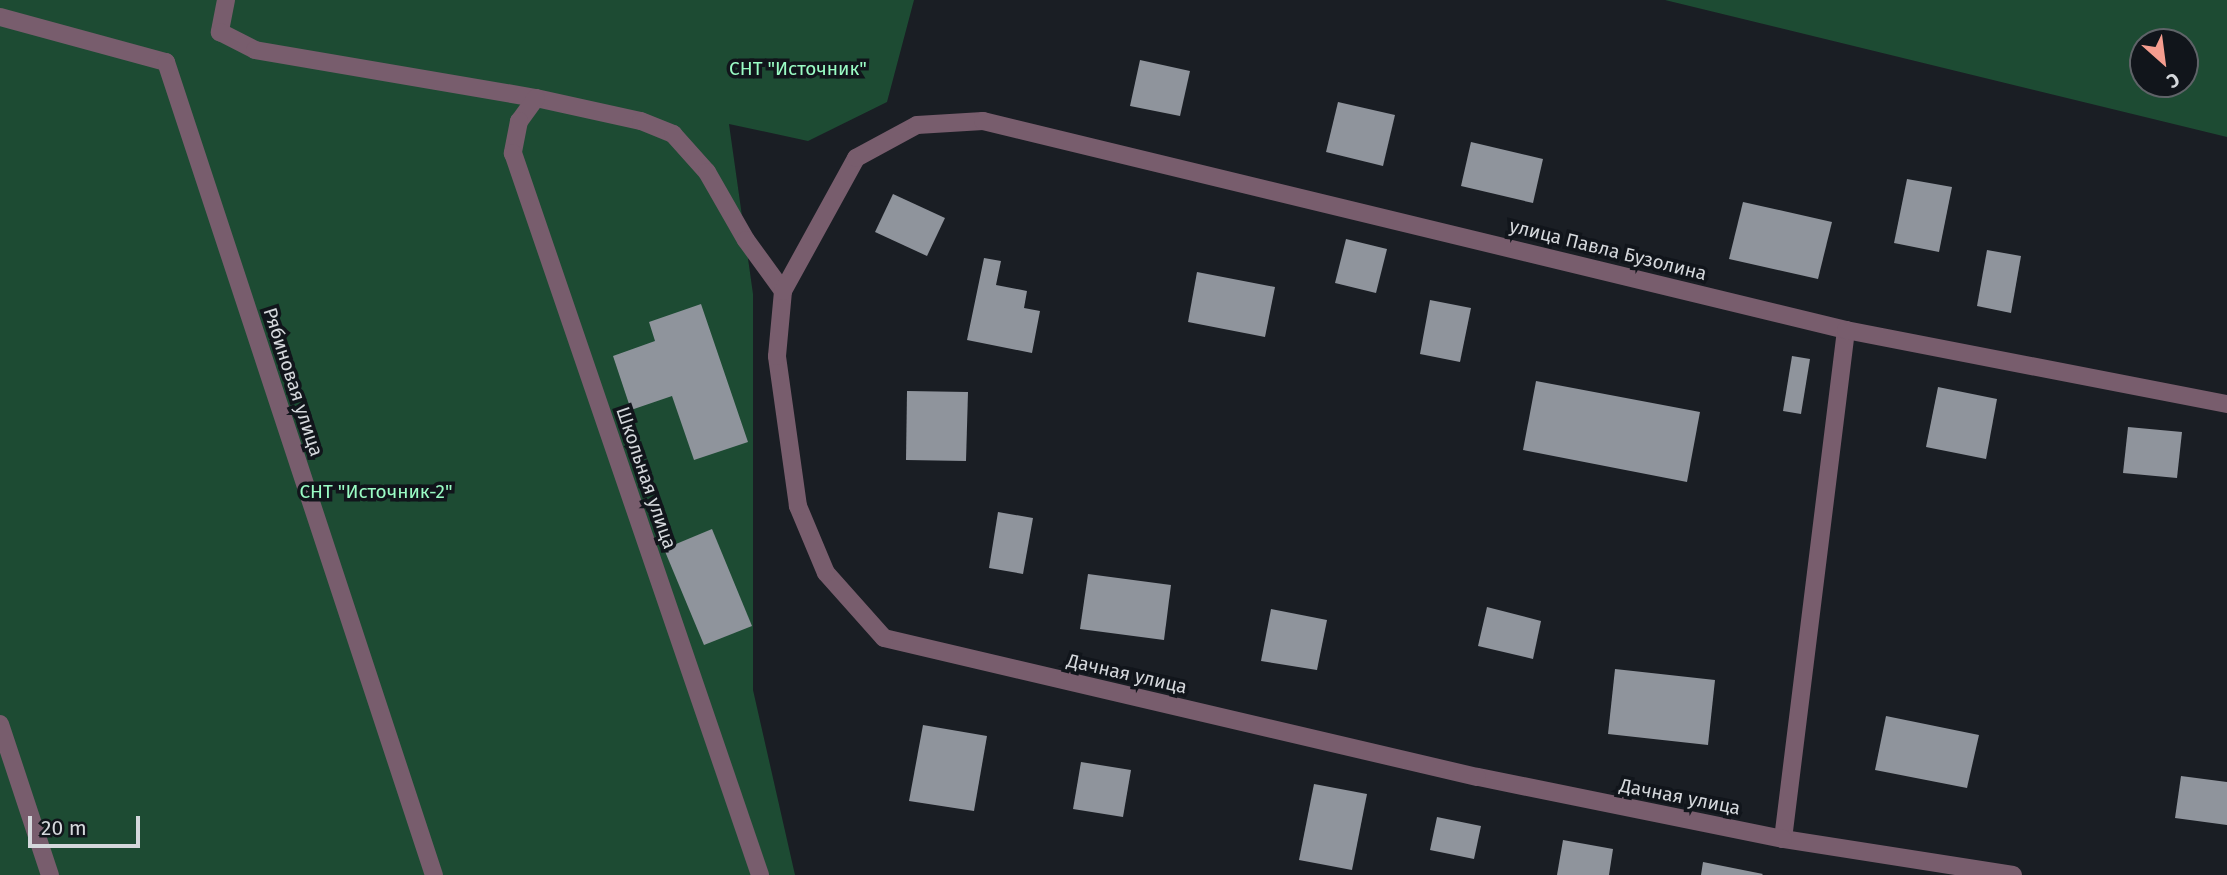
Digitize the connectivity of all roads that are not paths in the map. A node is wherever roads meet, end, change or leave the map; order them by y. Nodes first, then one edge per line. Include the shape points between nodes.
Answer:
1 (226, 0) edge
2 (0, 17) edge
3 (536, 97) junction
4 (983, 121) joint
5 (783, 291) junction
6 (1846, 330) junction
7 (2227, 404) edge
8 (0, 724) edge
9 (1783, 839) junction
10 (50, 875) edge
11 (433, 875) edge
12 (760, 875) edge
13 (2012, 875) edge

1 - 3 street via 220,32 255,50
2 - 11 street, Рябиновая улица via 166,62
3 - 5 street via 642,121 673,134 707,172 746,240
3 - 12 street, Школьная улица via 519,121 513,153
4 - 5 street, Дачная улица via 917,125 856,158
4 - 6 street, улица Павла Бузолина
5 - 9 street, Дачная улица via 777,356 798,506 825,573 884,639 1477,777
6 - 7 street, улица Павла Бузолина
6 - 9 street
8 - 10 street
9 - 13 street, Дачная улица

